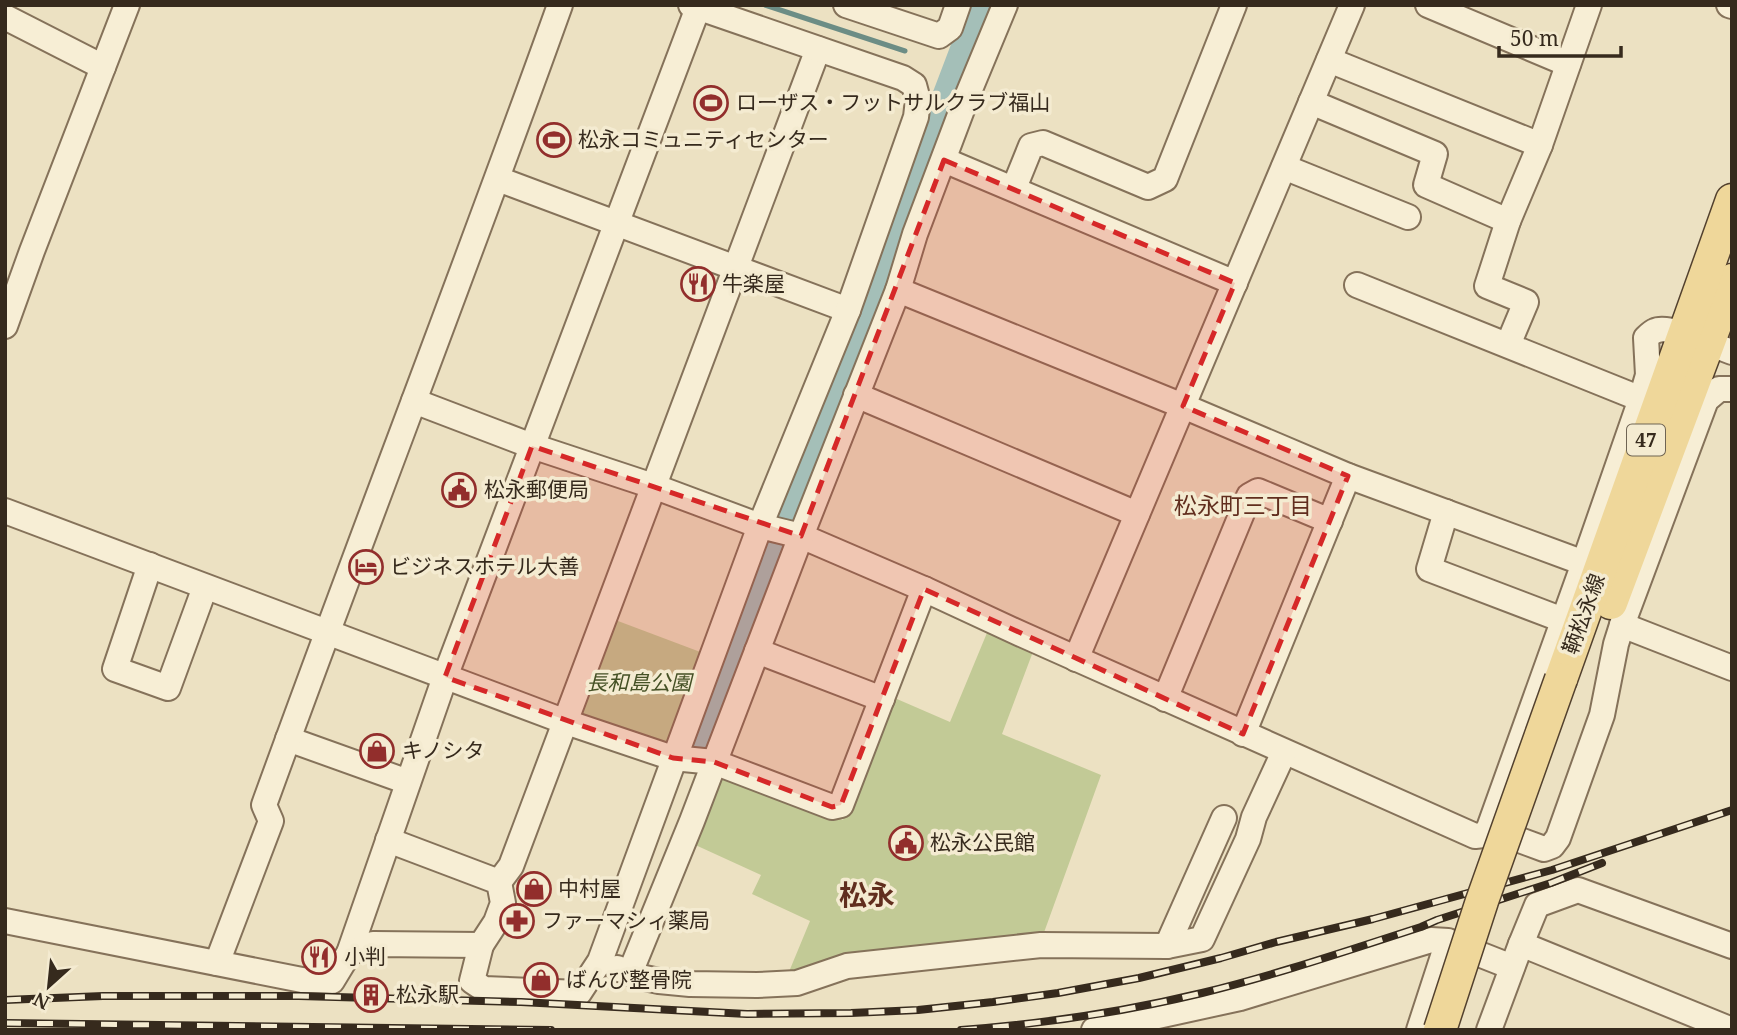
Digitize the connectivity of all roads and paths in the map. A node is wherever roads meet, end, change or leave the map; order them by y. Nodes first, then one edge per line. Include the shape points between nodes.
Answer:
1 (127, 5) edge
2 (560, 5) edge
3 (846, 5) edge
4 (958, 5) edge
5 (1005, 5) edge
6 (1234, 5) edge
7 (1352, 5) edge
8 (1428, 5) edge
9 (1589, 5) edge
10 (696, 6) edge
11 (5, 17) edge
12 (818, 49) junction
13 (1329, 60) junction
14 (1568, 64) junction
15 (103, 68) junction
16 (1311, 102) junction
17 (1540, 145) junction
18 (944, 160) junction
19 (1284, 167) junction
20 (498, 179) junction
21 (1014, 188) junction
22 (1732, 200) edge
23 (1408, 217) dead end
24 (1508, 221) junction
25 (617, 223) junction
26 (736, 268) junction
27 (1732, 280) edge
28 (1235, 283) junction
29 (1357, 285) dead end
30 (898, 290) junction
31 (848, 310) junction
32 (6, 319) edge
33 (1708, 343) edge
34 (1508, 345) junction
35 (1732, 389) edge
36 (856, 395) junction
37 (1641, 399) junction
38 (414, 401) junction
39 (1183, 406) junction
40 (532, 446) junction
41 (1348, 476) junction
42 (653, 486) junction
43 (5, 511) edge
44 (1446, 512) junction
45 (1137, 514) junction
46 (1330, 521) junction
47 (760, 526) junction
48 (801, 536) junction
49 (1584, 563) junction
50 (150, 565) junction
51 (205, 587) junction
52 (924, 589) junction
53 (1563, 620) junction
54 (1622, 625) junction
55 (327, 632) junction
56 (757, 651) junction
57 (1076, 659) junction
58 (1732, 668) edge
59 (445, 677) junction
60 (1570, 683) junction
61 (882, 699) junction
62 (1165, 699) junction
63 (566, 722) junction
64 (1243, 734) junction
65 (288, 739) junction
66 (1283, 752) junction
67 (674, 758) junction
68 (714, 762) junction
69 (408, 782) junction
70 (1224, 818) dead end
71 (1489, 828) junction
72 (388, 840) junction
73 (499, 882) junction
74 (5, 921) edge
75 (1448, 942) junction
76 (481, 945) junction
77 (1732, 946) edge
78 (1167, 947) junction
79 (349, 953) junction
80 (1516, 955) junction
81 (600, 961) junction
82 (217, 963) junction
83 (630, 973) junction
84 (1094, 1030) edge
85 (1419, 1030) edge
86 (1440, 1030) edge
87 (1461, 1030) edge
88 (1489, 1030) edge
89 (1732, 1030) edge

1 - 15 street
2 - 20 street
3 - 4 street via 939,36 950,28
5 - 18 street
6 - 21 street via 1165,179 1148,187 1043,143 1031,146
7 - 13 street
8 - 14 street
9 - 14 street
10 - 12 street
10 - 25 street
11 - 15 street
12 - 26 street
12 - 31 street via 903,78 914,85 918,100
13 - 16 street
13 - 17 street
14 - 17 street
15 - 32 street
16 - 19 street
16 - 24 street via 1435,154 1426,185
17 - 24 street
18 - 21 street
18 - 30 street
19 - 23 street
19 - 28 street
20 - 25 street
20 - 38 street
21 - 28 street
22 - 33 main road, 鞆松永線 / 47 via 1694,302
24 - 34 street via 1487,286 1526,302
25 - 26 street
25 - 40 street
26 - 31 street
26 - 42 street
27 - 33 main road, 鞆松永線 / 47
28 - 39 street
29 - 34 street
30 - 36 street
30 - 39 street
31 - 47 street
33 - 37 street via 1657,329 1646,338 1648,375
33 - 60 main road, 鞆松永線 / 47
34 - 37 street
35 - 54 street via 1719,389 1706,400
36 - 45 street
36 - 48 street
37 - 49 street
38 - 40 street
38 - 55 street
39 - 41 street
39 - 45 street
40 - 42 street
40 - 59 street
41 - 44 street
41 - 46 street
42 - 47 street
42 - 63 street
43 - 50 street
44 - 49 street
44 - 53 street via 1429,569
45 - 57 street
46 - 62 street via 1258,491 1249,496
46 - 64 street
47 - 48 street
47 - 67 street
48 - 52 street
48 - 56 street
49 - 53 street
50 - 51 street
50 - 51 street via 115,669 168,688
51 - 55 street
52 - 57 street
52 - 61 street
53 - 71 street
54 - 58 street
54 - 71 street via 1602,715 1558,838 1544,849
55 - 59 street
55 - 65 street
56 - 61 street
56 - 68 street
57 - 62 street
59 - 63 street
59 - 69 street
60 - 86 main road, 鞆松永線 / 47, bridge via 1482,901
60 - 87 main road, 鞆松永線 / 47
61 - 68 street via 841,805 832,807
62 - 64 street
63 - 67 street
63 - 73 street via 511,866
64 - 66 street
65 - 69 street
65 - 82 street via 264,805 271,821
66 - 71 street via 1475,836 1484,835
66 - 78 street via 1202,939
67 - 68 street
67 - 81 street
68 - 83 street
69 - 72 street
70 - 78 street
72 - 73 street
72 - 79 street
73 - 76 street via 503,903
74 - 82 street
75 - 80 street
75 - 84 street via 1431,940 1240,998
75 - 85 street
76 - 79 street via 373,944
76 - 81 street via 472,981 484,989 579,993
77 - 80 street via 1578,890 1537,905
78 - 83 street via 1041,945 848,967 797,983 757,985 690,984
79 - 82 street via 332,981 302,980
80 - 88 street
80 - 89 street
81 - 83 street

